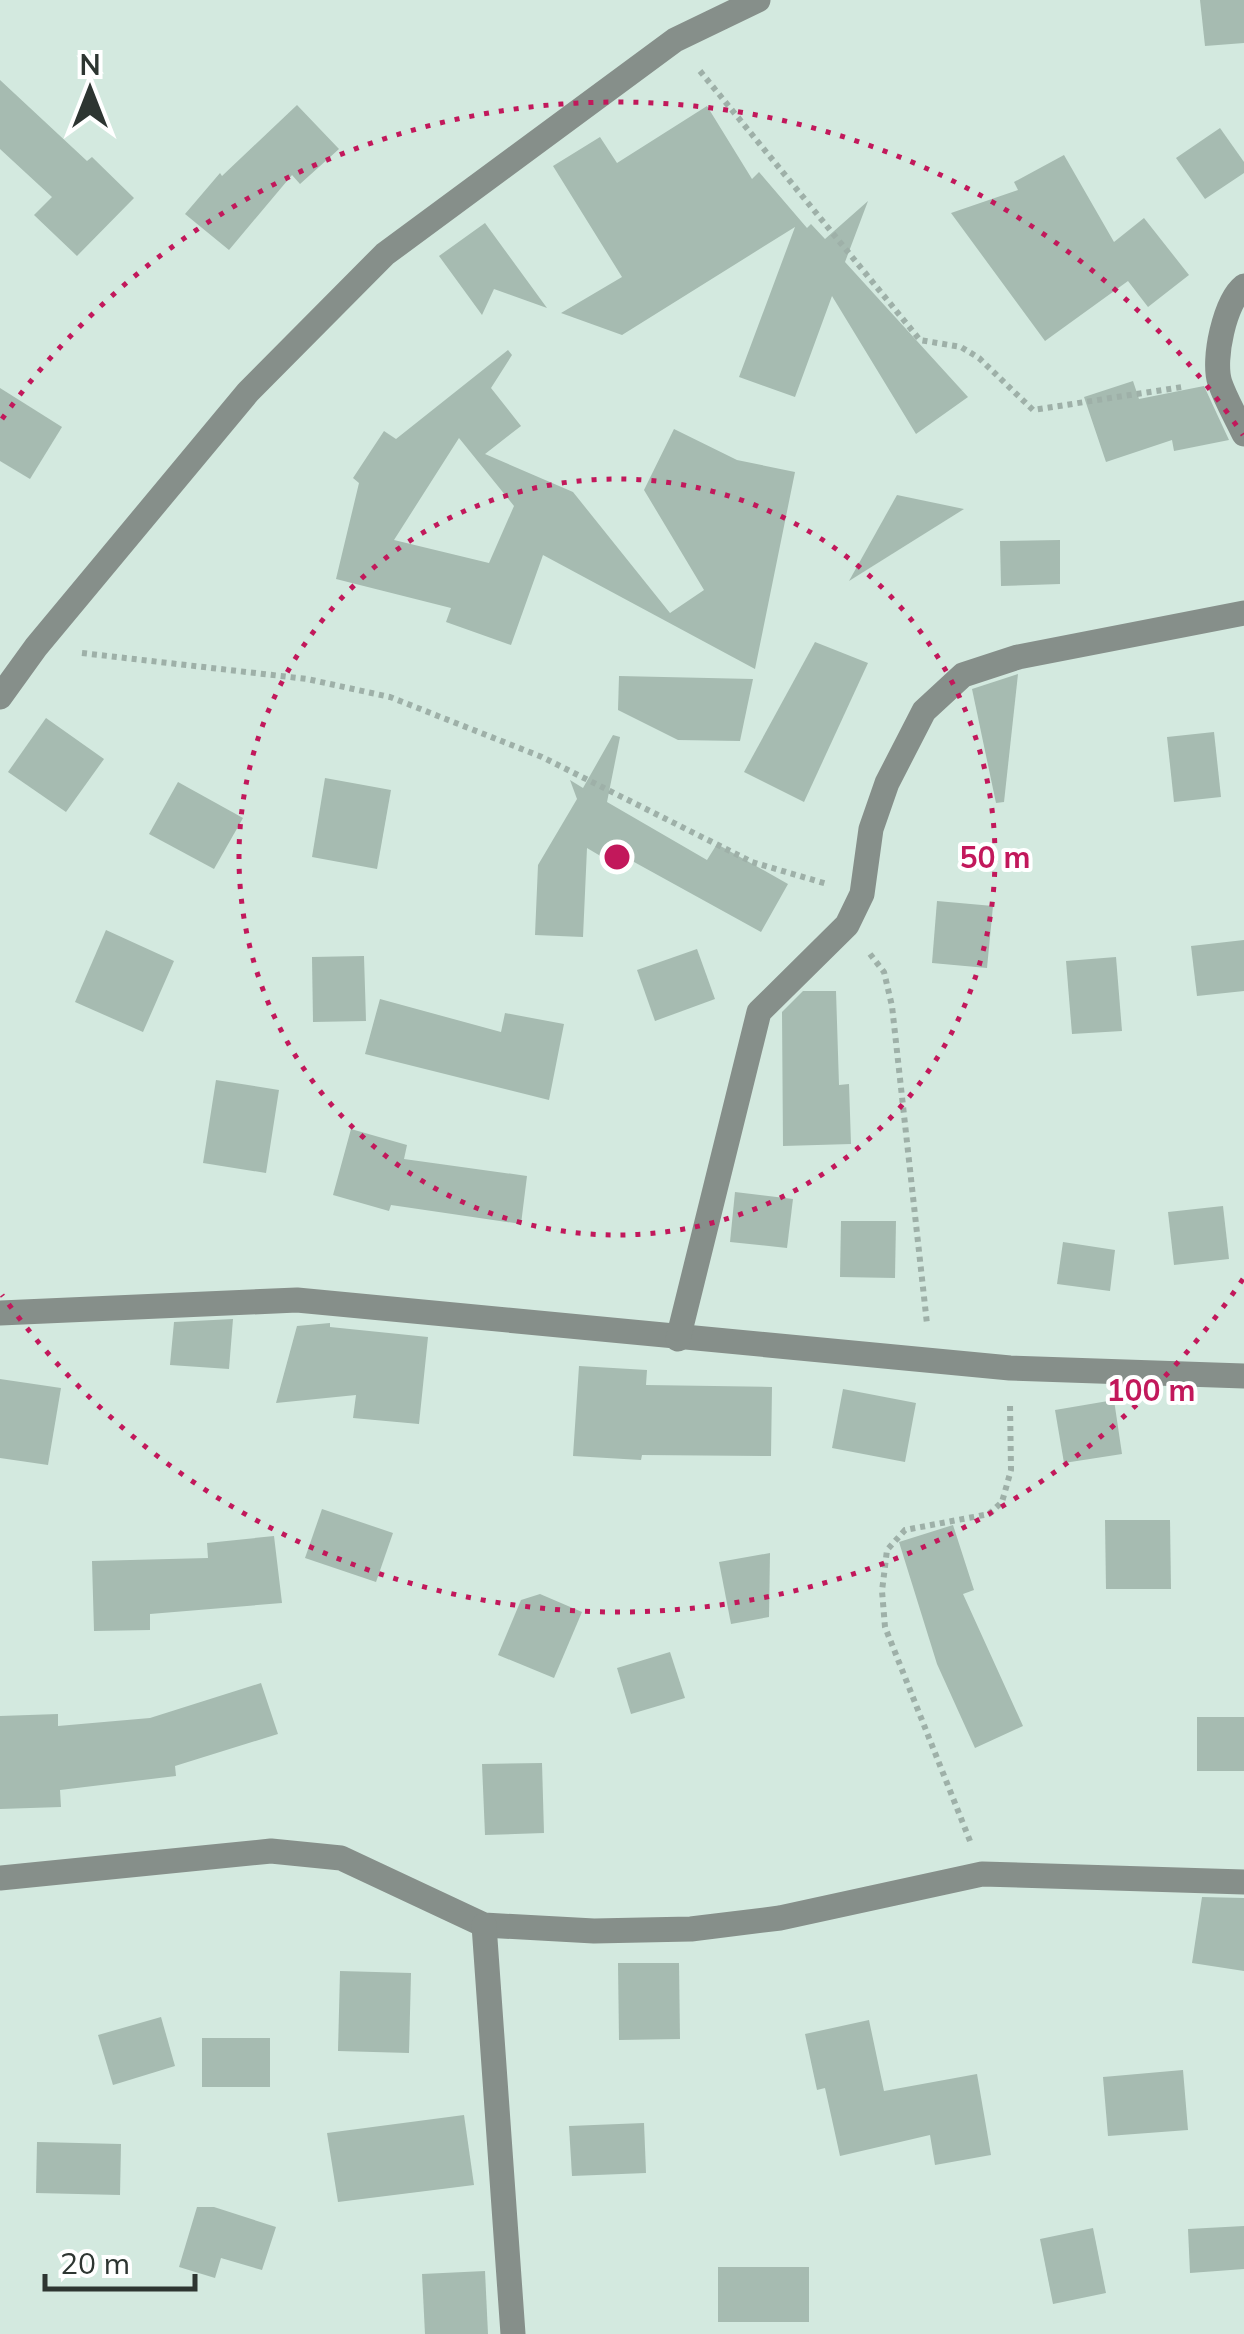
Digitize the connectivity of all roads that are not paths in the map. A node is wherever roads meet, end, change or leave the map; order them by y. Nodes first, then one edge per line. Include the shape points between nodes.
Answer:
1 (758, 0) edge
2 (1244, 286) edge
3 (1244, 434) edge
4 (1244, 613) edge
5 (0, 697) edge
6 (0, 1312) edge
7 (678, 1339) junction
8 (1244, 1376) edge
9 (0, 1878) edge
10 (1244, 1882) edge
11 (484, 1925) junction
12 (514, 2334) edge

1 - 5 street via 675,40 385,254 248,392
2 - 3 street via 1224,316 1218,379
4 - 7 street via 1018,657 963,675 924,711 886,783 871,828 862,894 847,926 759,1012
6 - 7 street via 297,1300
7 - 8 street via 1010,1368
9 - 11 street via 271,1850 341,1858
10 - 11 street via 982,1874 780,1918 691,1929
11 - 12 street

